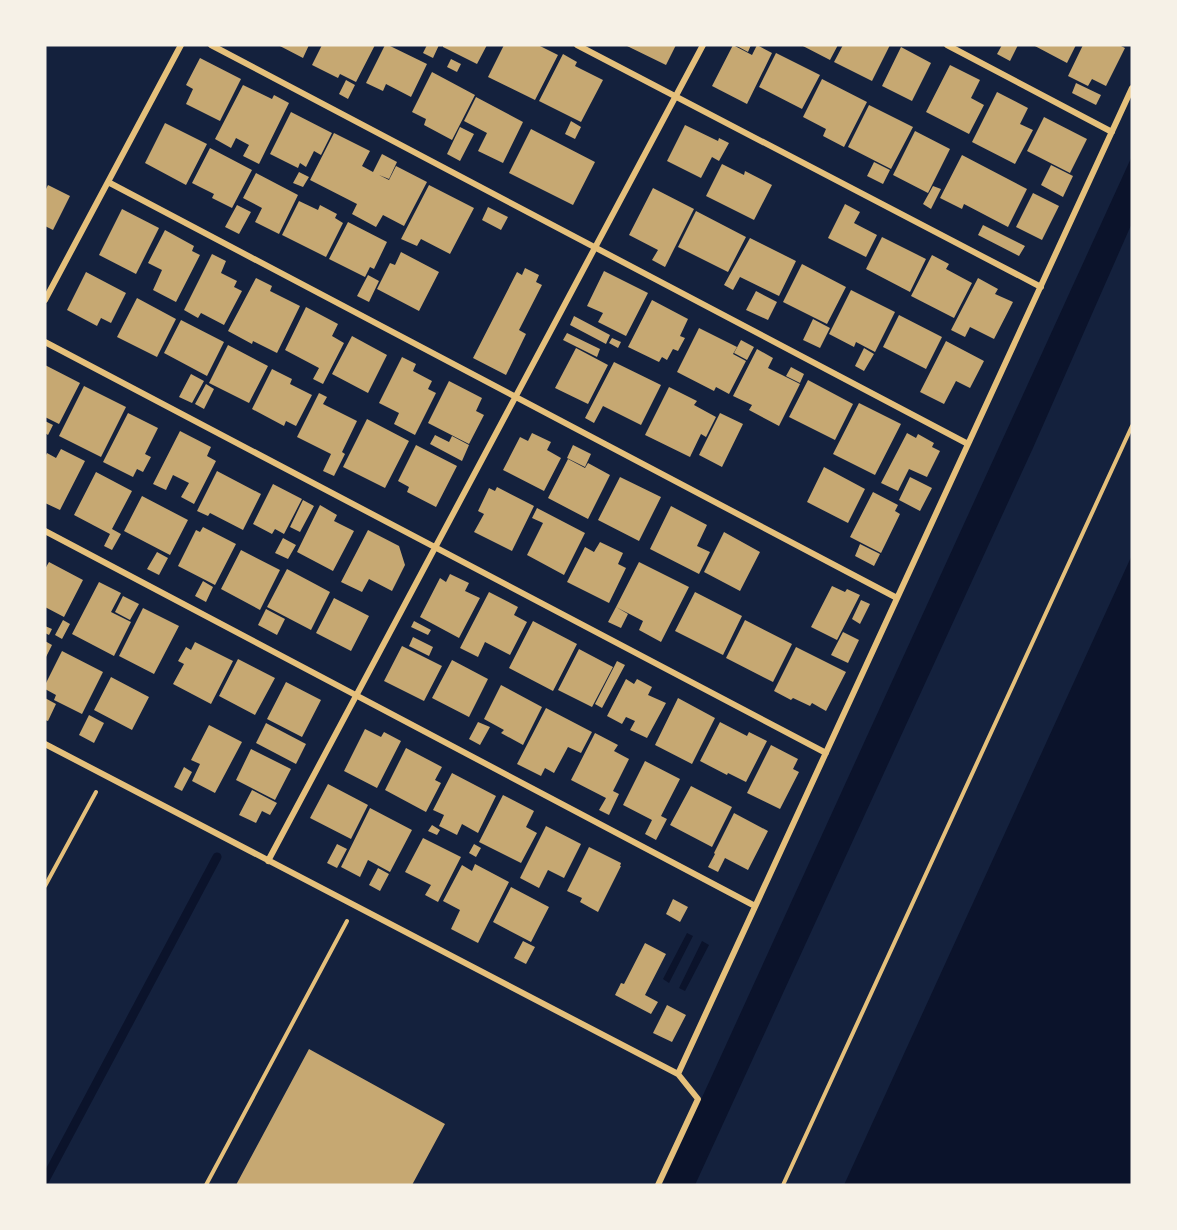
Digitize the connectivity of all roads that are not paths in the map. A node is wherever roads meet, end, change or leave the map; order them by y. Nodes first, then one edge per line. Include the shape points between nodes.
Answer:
1 (181, 45) edge
2 (211, 45) edge
3 (577, 45) edge
4 (703, 45) edge
5 (947, 45) edge
6 (1132, 88) edge
7 (676, 96) junction
8 (1112, 132) junction
9 (108, 182) junction
10 (595, 247) junction
11 (1041, 287) junction
12 (45, 300) edge
13 (45, 342) edge
14 (515, 397) junction
15 (968, 444) junction
16 (45, 531) edge
17 (435, 547) junction
18 (897, 598) junction
19 (356, 696) junction
20 (45, 744) edge
21 (826, 753) junction
22 (268, 861) junction
23 (755, 906) junction
24 (678, 1074) junction
25 (658, 1185) edge

1 - 9 street
2 - 10 street
3 - 7 street
4 - 7 street
5 - 8 street
6 - 8 street
7 - 10 street
7 - 11 street
8 - 11 street
9 - 12 street
9 - 14 street
10 - 14 street
10 - 15 street
11 - 15 street
13 - 17 street
14 - 17 street
14 - 18 street
15 - 18 street
16 - 19 street
17 - 19 street
17 - 21 street
18 - 21 street
19 - 22 street
19 - 23 street
20 - 22 street
21 - 23 street
22 - 24 street
23 - 24 street
24 - 25 street via 698,1100

